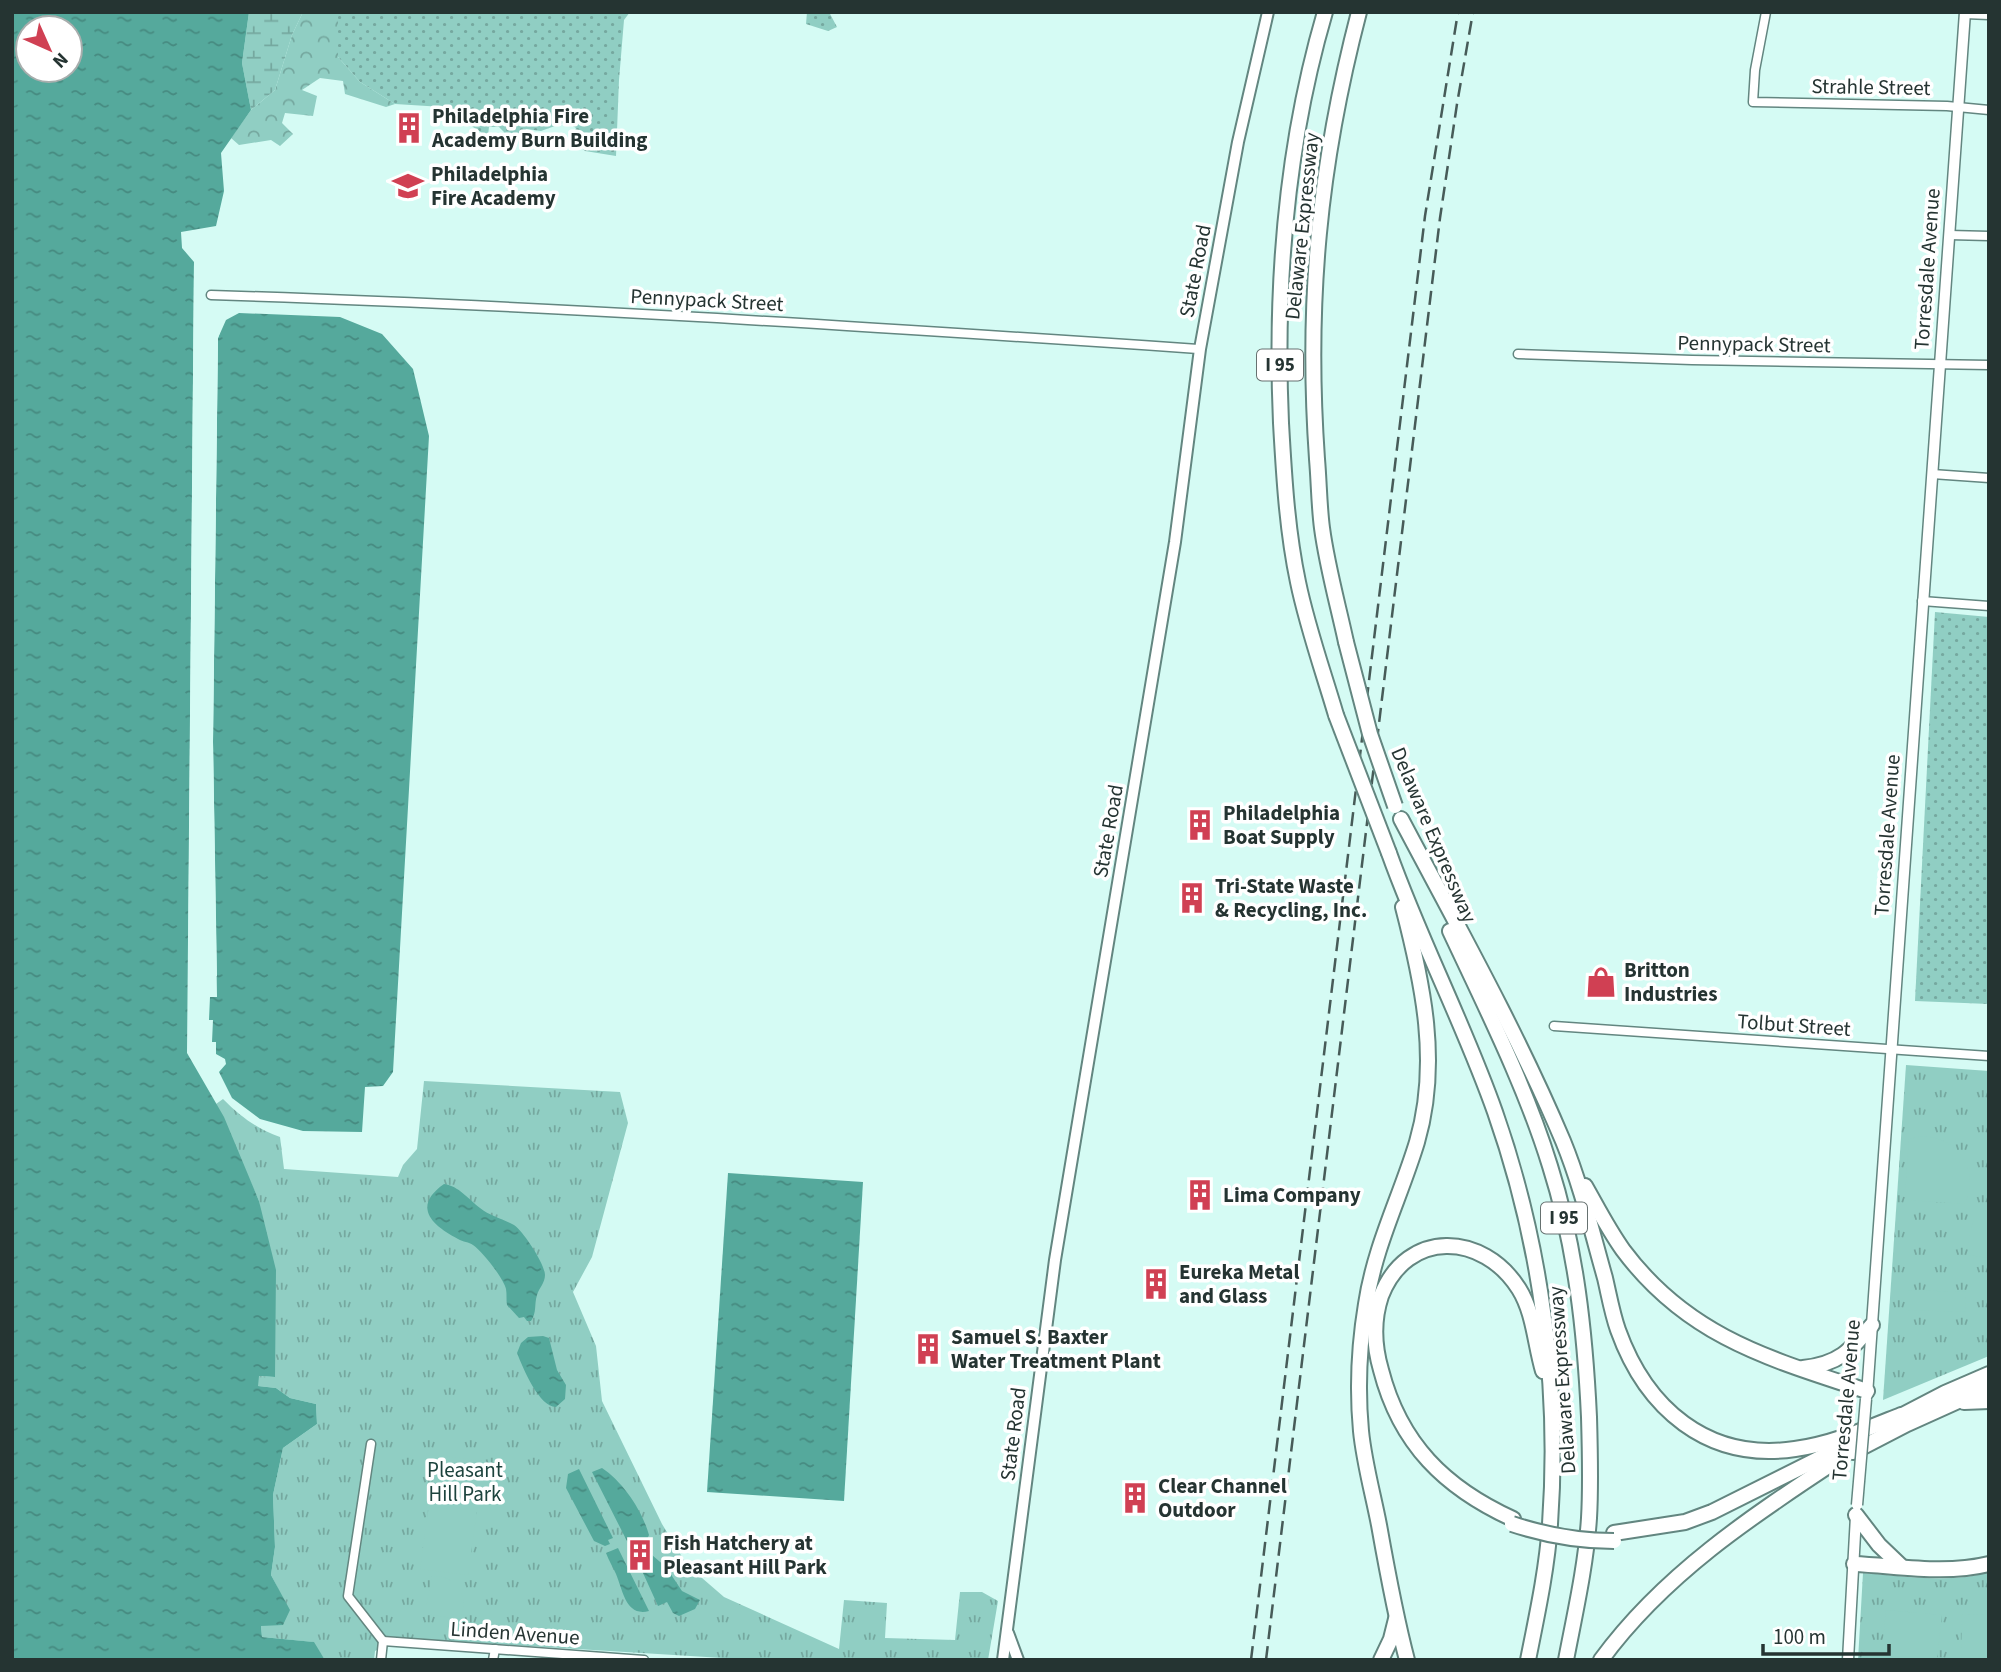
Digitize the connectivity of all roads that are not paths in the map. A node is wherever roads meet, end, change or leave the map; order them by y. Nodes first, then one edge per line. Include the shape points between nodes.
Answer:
1 (1268, 12) edge
2 (1325, 12) edge
3 (1359, 12) edge
4 (1766, 12) edge
5 (1965, 13) edge
6 (1989, 15) edge
7 (1958, 108) junction
8 (1989, 110) edge
9 (1949, 235) junction
10 (1989, 236) edge
11 (211, 295) dead end
12 (1200, 349) junction
13 (1518, 354) dead end
14 (1940, 364) junction
15 (1989, 365) edge
16 (1932, 474) junction
17 (1989, 478) edge
18 (1922, 601) junction
19 (1989, 606) edge
20 (1398, 812) junction
21 (1391, 858) junction
22 (1554, 1026) dead end
23 (1892, 1050) junction
24 (1989, 1056) edge
25 (1572, 1162) junction
26 (1365, 1305) junction
27 (1872, 1325) junction
28 (1803, 1368) junction
29 (1989, 1374) edge
30 (1989, 1387) edge
31 (1867, 1395) junction
32 (1551, 1400) junction
33 (1989, 1401) edge
34 (1952, 1403) junction
35 (1901, 1415) junction
36 (371, 1444) dead end
37 (1839, 1459) junction
38 (1857, 1510) junction
39 (1513, 1522) junction
40 (1614, 1537) junction
41 (1854, 1564) junction
42 (1989, 1564) edge
43 (1901, 1566) junction
44 (1396, 1618) junction
45 (1007, 1631) junction
46 (383, 1641) junction
47 (495, 1649) junction
48 (595, 1658) edge
49 (381, 1660) edge
50 (494, 1660) edge
51 (644, 1660) edge
52 (1003, 1660) edge
53 (1018, 1660) edge
54 (1381, 1660) edge
55 (1407, 1660) edge
56 (1528, 1660) edge
57 (1566, 1660) edge
58 (1601, 1660) edge
59 (1848, 1660) edge

1 - 12 main road, State Road via 1238,142
2 - 21 highway, Delaware Expressway / I 95, bridge via 1308,82 1286,223 1279,382 1285,496 1298,582 1336,715
3 - 20 highway, Delaware Expressway / I 95, bridge via 1323,186 1311,351 1322,529 1370,734
4 - 7 street, Strahle Street via 1753,102
5 - 6 street
5 - 7 street, Torresdale Avenue
7 - 8 street, Strahle Street
7 - 9 street, Torresdale Avenue
9 - 10 street
9 - 14 street, Torresdale Avenue
11 - 12 street, Pennypack Street via 483,305
12 - 45 main road, State Road via 1175,542 1055,1260
13 - 14 street, Pennypack Street
14 - 15 street, Pennypack Street
14 - 16 street, Torresdale Avenue
16 - 17 street
16 - 18 street, Torresdale Avenue
18 - 19 street
18 - 23 street, Torresdale Avenue
20 - 25 highway via 1495,996
20 - 57 highway, Delaware Expressway / I 95 via 1520,1083 1567,1229 1582,1327 1590,1462 1589,1520
21 - 26 highway via 1426,1012 1428,1082 1417,1141 1383,1232
21 - 32 highway, Delaware Expressway / I 95 via 1490,1099 1520,1190 1539,1283
22 - 23 street, Tolbut Street
23 - 24 street, Tolbut Street
23 - 27 street, Torresdale Avenue
25 - 28 highway via 1624,1251 1673,1303 1727,1340
25 - 35 highway via 1617,1327 1632,1365 1666,1410 1707,1437 1746,1449 1793,1449 1839,1439
26 - 39 highway via 1369,1346 1384,1406 1415,1457 1462,1499
26 - 44 highway via 1359,1356 1362,1433
27 - 28 highway via 1840,1358
27 - 31 street, Torresdale Avenue
28 - 31 highway
29 - 35 highway
30 - 34 highway
31 - 38 street, Torresdale Avenue, bridge
32 - 39 highway via 1521,1291 1487,1255 1449,1245 1431,1248 1409,1259 1392,1276 1381,1296 1375,1334 1385,1387 1396,1414 1425,1458 1446,1478
32 - 56 highway, Delaware Expressway / I 95 via 1550,1523
33 - 34 highway
34 - 37 highway
35 - 40 highway via 1712,1512
36 - 46 street via 348,1596
37 - 40 highway via 1690,1527 1629,1540
37 - 58 highway via 1730,1534 1666,1586
38 - 41 street, Torresdale Avenue
38 - 43 highway via 1879,1545
39 - 40 highway, bridge via 1555,1536 1592,1541
41 - 43 highway
41 - 59 street, Torresdale Avenue
42 - 43 highway via 1951,1570
44 - 54 highway
44 - 55 highway
45 - 52 main road, State Road
45 - 53 main road
46 - 47 street, Linden Avenue
46 - 49 street
47 - 48 street, Linden Avenue
47 - 50 street
48 - 51 street, Linden Avenue

